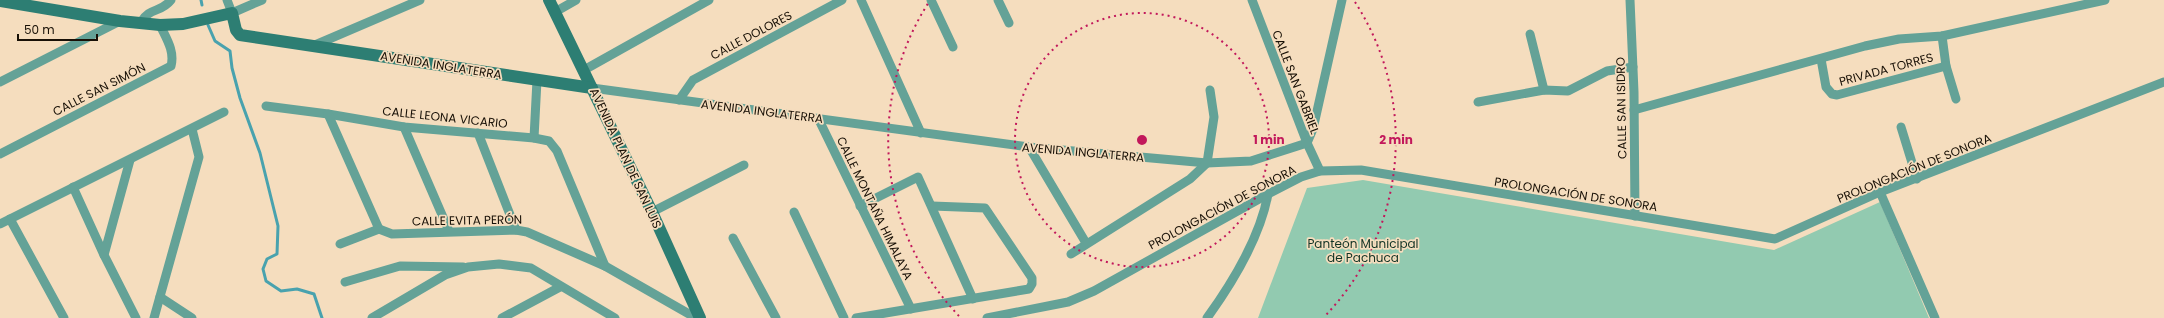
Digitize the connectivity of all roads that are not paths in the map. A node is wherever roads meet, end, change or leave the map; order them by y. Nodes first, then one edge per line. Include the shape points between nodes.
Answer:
1 (171, 0) edge
2 (227, 0) edge
3 (262, 0) edge
4 (420, 0) edge
5 (549, 0) edge
6 (576, 0) edge
7 (709, 0) edge
8 (842, 0) edge
9 (861, 0) edge
10 (931, 0) edge
11 (998, 0) edge
12 (1252, 0) edge
13 (1342, 0) edge
14 (1630, 0) edge
15 (2105, 0) edge
16 (5, 1) edge
17 (555, 12) junction
18 (232, 13) junction
19 (120, 21) junction
20 (141, 22) junction
21 (1009, 23) dead end
22 (160, 25) junction
23 (1530, 34) dead end
24 (1942, 36) junction
25 (315, 45) junction
26 (953, 47) dead end
27 (1821, 59) junction
28 (1946, 66) junction
29 (1633, 67) junction
30 (584, 70) junction
31 (537, 80) junction
32 (0, 82) edge
33 (2164, 82) edge
34 (592, 88) junction
35 (1210, 90) dead end
36 (1544, 90) junction
37 (1956, 99) dead end
38 (679, 100) junction
39 (1478, 102) dead end
40 (266, 106) dead end
41 (1634, 107) junction
42 (224, 112) dead end
43 (328, 114) junction
44 (818, 118) junction
45 (404, 127) junction
46 (1902, 128) dead end
47 (192, 129) junction
48 (478, 133) junction
49 (921, 133) junction
50 (534, 138) junction
51 (1307, 143) junction
52 (1029, 147) junction
53 (0, 154) edge
54 (130, 160) junction
55 (1207, 163) junction
56 (744, 165) dead end
57 (1320, 171) junction
58 (1917, 179) junction
59 (73, 187) junction
60 (1880, 192) junction
61 (1268, 194) junction
62 (860, 206) junction
63 (932, 206) junction
64 (652, 212) junction
65 (794, 212) dead end
66 (1635, 216) junction
67 (10, 219) junction
68 (0, 224) edge
69 (379, 229) junction
70 (516, 230) junction
71 (449, 231) junction
72 (734, 238) dead end
73 (340, 244) dead end
74 (1086, 244) junction
75 (1071, 254) dead end
76 (104, 255) junction
77 (605, 266) junction
78 (468, 267) junction
79 (345, 282) dead end
80 (560, 287) junction
81 (160, 297) junction
82 (973, 299) junction
83 (911, 309) junction
84 (64, 318) edge
85 (136, 318) edge
86 (154, 318) edge
87 (192, 318) edge
88 (372, 318) edge
89 (502, 318) edge
90 (615, 318) edge
91 (696, 318) edge
92 (700, 318) edge
93 (776, 318) edge
94 (844, 318) edge
95 (856, 318) edge
96 (987, 318) edge
97 (1207, 318) edge
98 (1935, 318) edge

1 - 20 street via 166,6 146,13
2 - 18 street
3 - 18 street
4 - 25 street
5 - 17 street, AVENIDA PLAN DE SAN LUIS
6 - 17 street
7 - 30 street
8 - 38 street, CALLE DOLORES via 693,80
9 - 49 street
10 - 26 street
11 - 21 street
12 - 51 street, CALLE SAN GABRIEL
13 - 51 street via 1313,129
14 - 29 street, CALLE SAN ISIDRO
15 - 24 street
16 - 19 street
17 - 30 street, AVENIDA PLAN DE SAN LUIS
18 - 22 street via 183,24
18 - 25 street, AVENIDA INGLATERRA via 240,36
19 - 20 street
19 - 32 street
20 - 22 street
22 - 53 street, CALLE SAN SIMÓN via 171,51 171,66
23 - 36 street
24 - 27 street via 1899,39
24 - 28 street
25 - 31 street, AVENIDA INGLATERRA
27 - 28 street, PRIVADA TORRES via 1826,87 1832,94 1837,95
27 - 41 street
28 - 37 street
29 - 36 street via 1607,72 1568,91
29 - 41 street, CALLE SAN ISIDRO
30 - 34 street, AVENIDA PLAN DE SAN LUIS
31 - 34 street, AVENIDA INGLATERRA
31 - 50 street
33 - 58 street, PROLONGACIÓN DE SONORA
34 - 38 street, AVENIDA INGLATERRA
34 - 64 street, AVENIDA PLAN DE SAN LUIS
35 - 55 street via 1214,117
36 - 39 street
38 - 44 street, AVENIDA INGLATERRA
40 - 43 street, CALLE LEONA VICARIO
41 - 66 street, CALLE SAN ISIDRO
42 - 47 street
43 - 45 street, CALLE LEONA VICARIO
43 - 69 street
44 - 49 street, AVENIDA INGLATERRA
44 - 62 street, CALLE MONTAÑA HIMALAYA
45 - 48 street, CALLE LEONA VICARIO
45 - 71 street
46 - 58 street
47 - 54 street
47 - 81 street via 200,157
48 - 50 street, CALLE LEONA VICARIO
48 - 70 street
49 - 52 street, AVENIDA INGLATERRA
50 - 77 street, CALLE LEONA VICARIO via 549,141 557,151
51 - 55 street, AVENIDA INGLATERRA via 1251,161
51 - 57 street, CALLE SAN GABRIEL
52 - 55 street, AVENIDA INGLATERRA
52 - 74 street
54 - 59 street
54 - 76 street
55 - 74 street via 1190,179
56 - 64 street
57 - 61 street, PROLONGACIÓN DE SONORA
57 - 66 street, PROLONGACIÓN DE SONORA via 1361,170
58 - 60 street, PROLONGACIÓN DE SONORA
59 - 67 street
59 - 76 street
60 - 66 street, PROLONGACIÓN DE SONORA via 1775,239
60 - 98 street
61 - 96 street, PROLONGACIÓN DE SONORA via 1094,291 1068,302
61 - 97 street via 1265,210 1234,279
62 - 63 street via 918,177
62 - 83 street, CALLE MONTAÑA HIMALAYA
63 - 82 street
63 - 82 street via 984,208 1032,278 1029,289
64 - 92 street, AVENIDA PLAN DE SAN LUIS
65 - 94 street
67 - 68 street
67 - 84 street
69 - 71 street, CALLE EVITA PERÓN via 392,234
69 - 73 street
70 - 71 street, CALLE EVITA PERÓN
70 - 77 street, CALLE EVITA PERÓN via 527,232
72 - 93 street
74 - 75 street
76 - 85 street
77 - 91 street, CALLE EVITA PERÓN
78 - 79 street via 400,266
78 - 80 street via 499,264 531,268
78 - 88 street via 446,275
80 - 89 street
80 - 90 street
81 - 86 street
81 - 87 street
82 - 83 street
83 - 95 street

